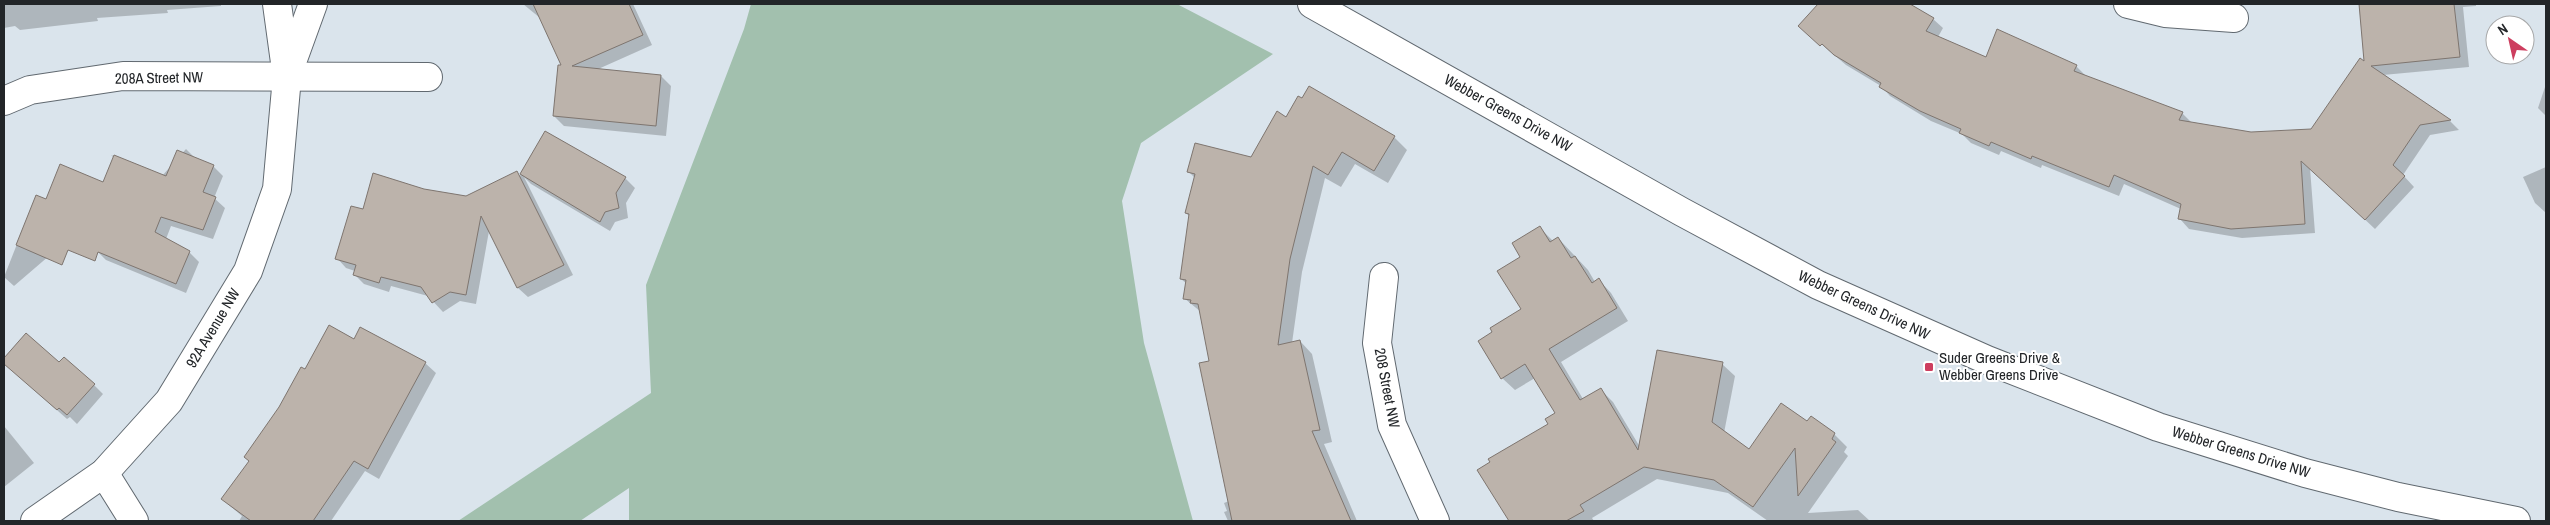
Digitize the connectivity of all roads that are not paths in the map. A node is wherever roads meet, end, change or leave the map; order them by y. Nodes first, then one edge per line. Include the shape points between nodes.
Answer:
1 (277, 4) edge
2 (313, 4) edge
3 (1312, 4) edge
4 (2128, 4) edge
5 (2234, 18) dead end
6 (287, 77) junction
7 (428, 77) dead end
8 (4, 101) edge
9 (1384, 277) dead end
10 (104, 473) junction
11 (35, 521) edge
12 (134, 521) edge
13 (1435, 521) edge
14 (2516, 521) edge

1 - 6 street, 92A Avenue NW
2 - 6 street, 92A Avenue NW
3 - 14 street, Webber Greens Drive NW via 1818,285 1987,360 2158,427 2305,473
4 - 5 street via 2165,13
6 - 7 street
6 - 8 street, 208A Street NW via 123,76 30,90
6 - 10 street, 92A Avenue NW via 277,189 248,271 169,401
9 - 13 street, 208 Street NW via 1377,343 1392,425
10 - 11 street, 92A Avenue NW
10 - 12 street

